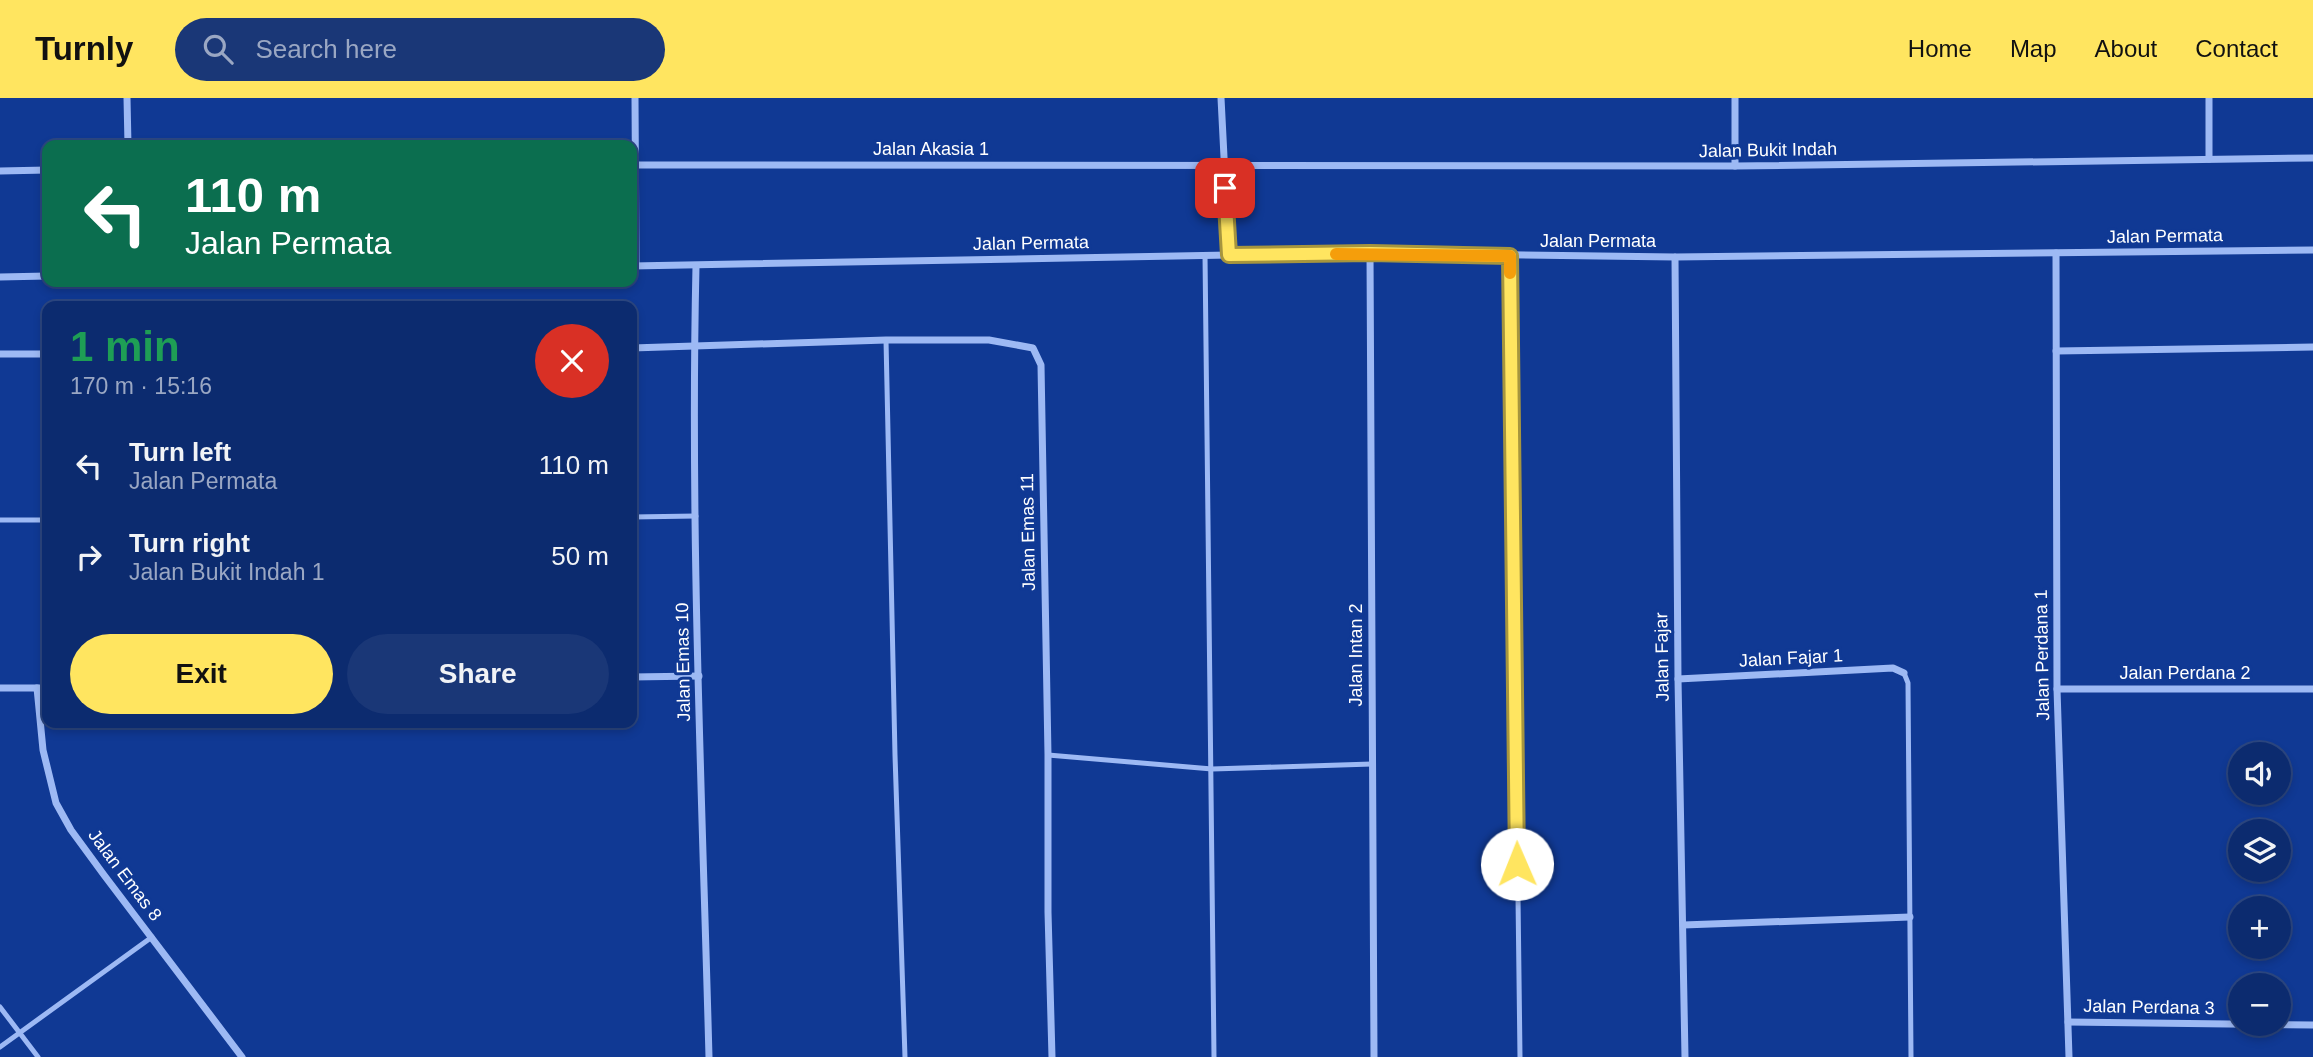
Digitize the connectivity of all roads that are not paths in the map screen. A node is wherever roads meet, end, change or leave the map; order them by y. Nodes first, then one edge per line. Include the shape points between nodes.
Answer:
1 (127, 98) edge
2 (635, 98) edge
3 (1221, 98) edge
4 (1735, 98) edge
5 (2209, 98) edge
6 (128, 140) edge
7 (634, 140) edge
8 (2313, 158) edge
9 (2209, 159) junction
10 (637, 165) edge
11 (1224, 165) junction
12 (1735, 166) junction
13 (42, 170) edge
14 (0, 171) edge
15 (2313, 250) edge
16 (1370, 253) junction
17 (2056, 253) junction
18 (1205, 255) junction
19 (1229, 255) junction
20 (1510, 256) junction
21 (1675, 257) junction
22 (637, 266) edge
23 (696, 266) junction
24 (42, 276) edge
25 (0, 277) edge
26 (886, 340) junction
27 (694, 347) junction
28 (2313, 347) edge
29 (637, 348) edge
30 (2056, 351) junction
31 (0, 354) edge
32 (42, 354) edge
33 (696, 516) junction
34 (637, 517) edge
35 (0, 520) edge
36 (42, 520) edge
37 (1904, 673) joint
38 (699, 676) junction
39 (637, 677) edge
40 (1678, 679) junction
41 (0, 688) edge
42 (37, 688) junction
43 (42, 688) edge
44 (2057, 689) junction
45 (2313, 689) edge
46 (1048, 755) junction
47 (1372, 764) junction
48 (1212, 769) junction
49 (1910, 918) junction
50 (1683, 925) junction
51 (152, 937) junction
52 (0, 1007) edge
53 (2068, 1022) junction
54 (2313, 1025) edge
55 (20, 1033) junction
56 (0, 1047) edge
57 (38, 1057) edge
58 (242, 1057) edge
59 (709, 1057) edge
60 (905, 1057) edge
61 (1052, 1057) edge
62 (1214, 1057) edge
63 (1374, 1057) edge
64 (1520, 1057) edge
65 (1685, 1057) edge
66 (1911, 1057) edge
67 (2068, 1057) edge

1 - 6 street
2 - 7 street
3 - 11 street
4 - 12 street
5 - 9 street
8 - 9 street, Jalan Bukit Indah
9 - 12 street, Jalan Bukit Indah
10 - 11 street, Jalan Akasia 1
11 - 12 street, Jalan Bukit Indah
11 - 19 street
13 - 14 street
15 - 17 street, Jalan Permata
16 - 19 street, Jalan Permata
16 - 20 street, Jalan Permata
16 - 47 street, Jalan Intan 2
17 - 21 street, Jalan Permata
17 - 30 street, Jalan Perdana 1
18 - 19 street, Jalan Permata
18 - 23 street, Jalan Permata
18 - 48 lane
20 - 21 street, Jalan Permata
20 - 64 lane
21 - 40 street, Jalan Fajar
22 - 23 street, Jalan Permata
23 - 27 street, Jalan Emas 10
24 - 25 street
26 - 27 street, Jalan Emas 11
26 - 46 street, Jalan Emas 11 via 989,340 1033,348 1041,365
26 - 60 lane
27 - 29 street, Jalan Emas 11
27 - 33 street, Jalan Emas 10
28 - 30 street
30 - 44 street, Jalan Perdana 1
31 - 32 street
33 - 34 lane
33 - 38 street, Jalan Emas 10
35 - 36 lane
37 - 40 street, Jalan Fajar 1 via 1893,668
37 - 49 lane via 1908,683
38 - 39 street
38 - 59 street, Jalan Emas 10
40 - 50 street, Jalan Fajar
41 - 42 street
42 - 43 street
42 - 51 street, Jalan Emas 8 via 43,750 56,803 71,830
44 - 45 street, Jalan Perdana 2
44 - 53 street, Jalan Perdana 1
46 - 48 lane
46 - 61 street, Jalan Emas 11
47 - 48 lane
47 - 63 street, Jalan Intan 2
48 - 62 lane
49 - 50 street
49 - 66 lane
50 - 65 street, Jalan Fajar
51 - 55 lane
51 - 58 street, Jalan Emas 8
52 - 55 lane
53 - 54 street, Jalan Perdana 3
53 - 67 street, Jalan Perdana 1
55 - 56 lane
55 - 57 lane

